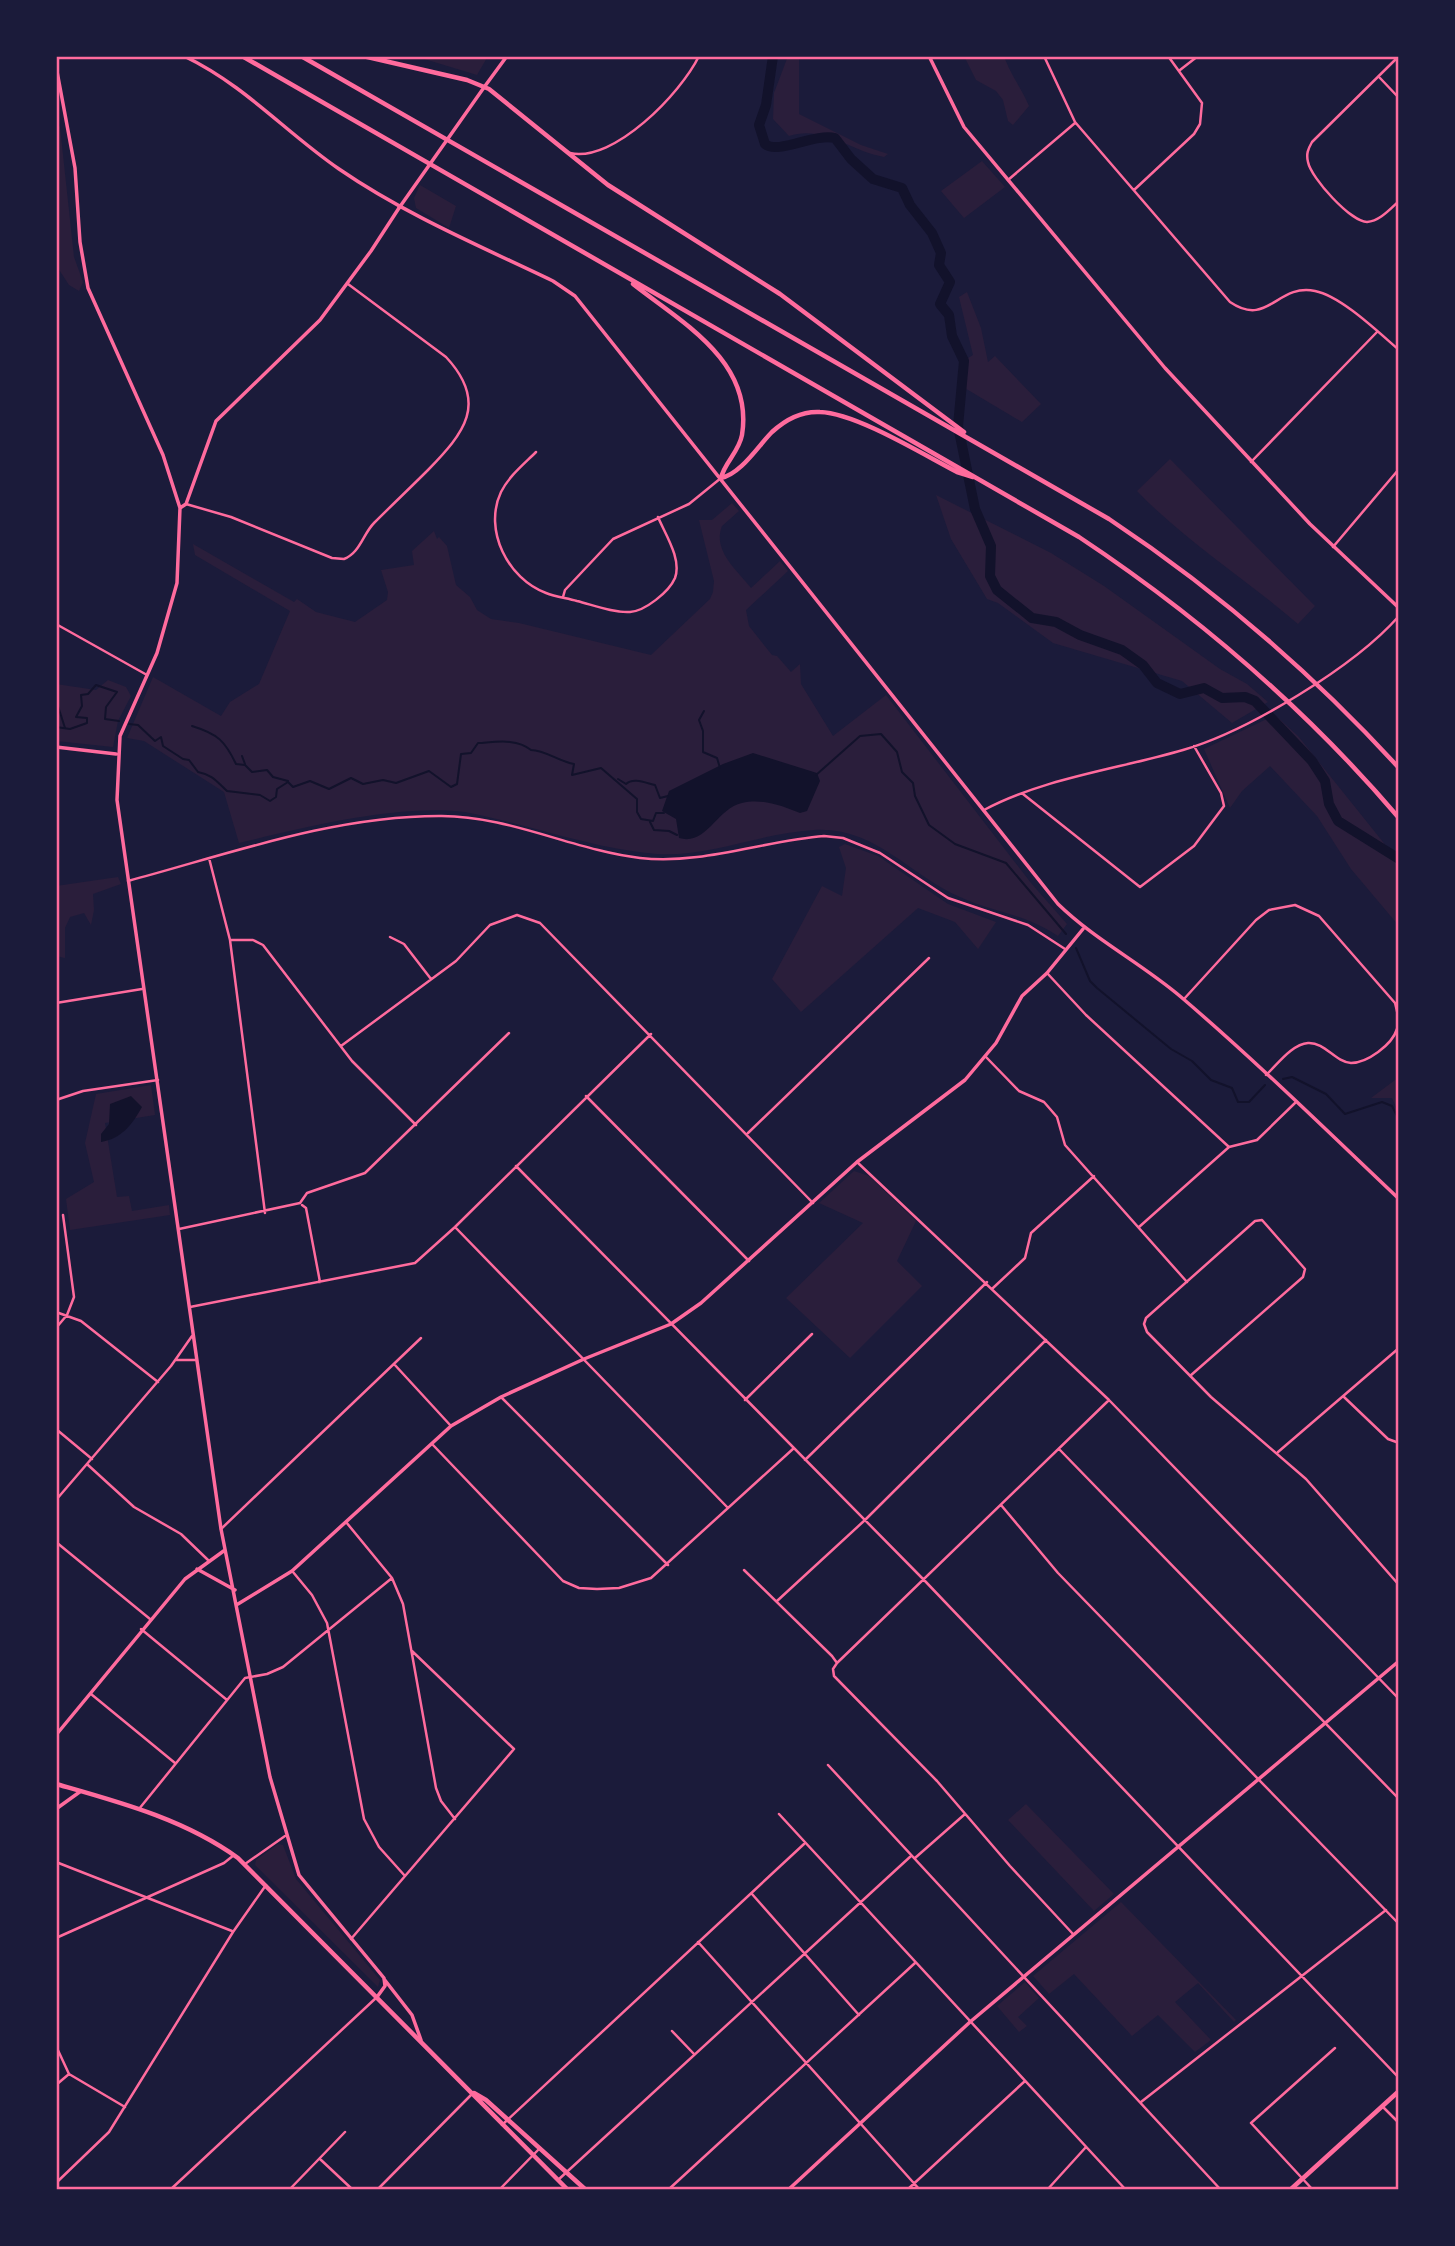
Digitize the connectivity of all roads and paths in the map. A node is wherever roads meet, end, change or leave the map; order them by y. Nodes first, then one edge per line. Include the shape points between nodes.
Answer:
1 (184, 56) edge
2 (242, 56) edge
3 (301, 56) edge
4 (363, 56) edge
5 (507, 56) edge
6 (699, 56) edge
7 (929, 56) edge
8 (1045, 56) edge
9 (1168, 56) edge
10 (1198, 56) edge
11 (1399, 56) edge
12 (56, 66) edge
13 (1180, 70) junction
14 (1378, 76) junction
15 (485, 86) junction
16 (1399, 98) edge
17 (1075, 122) junction
18 (566, 152) junction
19 (1008, 180) junction
20 (1134, 190) junction
21 (1399, 201) edge
22 (399, 208) junction
23 (625, 277) junction
24 (348, 284) junction
25 (1377, 332) junction
26 (1399, 350) edge
27 (970, 437) junction
28 (536, 452) dead end
29 (1251, 462) junction
30 (1399, 468) edge
31 (978, 477) junction
32 (721, 478) junction
33 (186, 504) junction
34 (180, 508) junction
35 (658, 517) junction
36 (1333, 547) junction
37 (562, 597) junction
38 (1399, 608) edge
39 (1399, 616) edge
40 (56, 624) edge
41 (147, 675) junction
42 (1194, 746) junction
43 (56, 747) edge
44 (117, 754) junction
45 (1399, 768) edge
46 (1023, 794) junction
47 (984, 810) junction
48 (1399, 818) edge
49 (209, 858) junction
50 (128, 881) junction
51 (1083, 929) junction
52 (390, 937) dead end
53 (230, 940) junction
54 (1065, 949) junction
55 (929, 958) dead end
56 (1047, 973) junction
57 (431, 979) junction
58 (143, 988) junction
59 (1184, 999) junction
60 (56, 1003) edge
61 (509, 1033) dead end
62 (651, 1034) junction
63 (341, 1046) junction
64 (986, 1057) junction
65 (1266, 1075) junction
66 (158, 1080) junction
67 (586, 1096) junction
68 (56, 1100) edge
69 (1296, 1103) junction
70 (416, 1125) junction
71 (747, 1133) junction
72 (1229, 1147) junction
73 (857, 1162) junction
74 (516, 1166) junction
75 (1094, 1176) junction
76 (1399, 1199) edge
77 (300, 1203) junction
78 (813, 1203) junction
79 (265, 1213) junction
80 (63, 1215) dead end
81 (455, 1227) junction
82 (1139, 1228) junction
83 (179, 1229) junction
84 (749, 1261) junction
85 (320, 1282) junction
86 (987, 1282) junction
87 (1187, 1282) junction
88 (993, 1288) junction
89 (190, 1307) junction
90 (56, 1312) edge
91 (67, 1315) junction
92 (671, 1324) junction
93 (56, 1328) edge
94 (194, 1334) junction
95 (812, 1334) dead end
96 (421, 1338) dead end
97 (1046, 1340) junction
98 (1399, 1348) edge
99 (584, 1359) junction
100 (176, 1360) junction
101 (199, 1362) junction
102 (394, 1364) junction
103 (1190, 1376) junction
104 (158, 1382) junction
105 (501, 1397) junction
106 (1344, 1397) junction
107 (745, 1399) junction
108 (1109, 1399) junction
109 (451, 1426) junction
110 (56, 1429) edge
111 (430, 1442) junction
112 (1399, 1443) edge
113 (794, 1448) junction
114 (1059, 1449) junction
115 (1278, 1452) junction
116 (92, 1459) junction
117 (805, 1460) junction
118 (87, 1464) junction
119 (56, 1500) edge
120 (1001, 1505) junction
121 (728, 1508) junction
122 (865, 1520) junction
123 (346, 1522) junction
124 (221, 1529) junction
125 (56, 1542) edge
126 (225, 1550) junction
127 (208, 1560) junction
128 (668, 1565) junction
129 (197, 1569) junction
130 (744, 1570) dead end
131 (292, 1571) junction
132 (392, 1578) junction
133 (925, 1581) junction
134 (1399, 1585) edge
135 (235, 1590) junction
136 (777, 1601) junction
137 (238, 1604) junction
138 (150, 1619) junction
139 (141, 1629) junction
140 (329, 1630) junction
141 (412, 1651) junction
142 (1399, 1661) edge
143 (836, 1663) junction
144 (252, 1677) junction
145 (1379, 1678) junction
146 (90, 1692) junction
147 (1399, 1699) edge
148 (227, 1700) junction
149 (1326, 1723) junction
150 (56, 1735) edge
151 (175, 1763) junction
152 (828, 1765) dead end
153 (1259, 1780) junction
154 (56, 1784) edge
155 (81, 1791) junction
156 (1399, 1799) edge
157 (139, 1808) junction
158 (56, 1809) edge
159 (779, 1814) dead end
160 (965, 1814) junction
161 (455, 1819) junction
162 (285, 1836) junction
163 (806, 1843) junction
164 (1179, 1846) junction
165 (234, 1855) junction
166 (914, 1856) junction
167 (56, 1863) edge
168 (245, 1864) junction
169 (405, 1876) junction
170 (266, 1885) junction
171 (751, 1893) junction
172 (146, 1897) junction
173 (860, 1902) junction
174 (1386, 1910) junction
175 (1399, 1924) edge
176 (233, 1932) junction
177 (1073, 1934) junction
178 (56, 1938) edge
179 (351, 1939) junction
180 (698, 1942) junction
181 (805, 1954) junction
182 (916, 1962) junction
183 (1303, 1975) junction
184 (1026, 1976) junction
185 (384, 1978) junction
186 (377, 1997) junction
187 (750, 2003) junction
188 (859, 2015) junction
189 (970, 2022) junction
190 (672, 2031) dead end
191 (422, 2042) junction
192 (56, 2046) edge
193 (1335, 2048) dead end
194 (694, 2054) junction
195 (806, 2063) junction
196 (68, 2074) junction
197 (1399, 2078) edge
198 (1025, 2081) junction
199 (56, 2085) edge
200 (1399, 2091) edge
201 (474, 2093) junction
202 (1141, 2102) junction
203 (1382, 2106) junction
204 (125, 2107) junction
205 (508, 2120) junction
206 (861, 2122) junction
207 (1399, 2123) edge
208 (502, 2125) junction
209 (345, 2132) dead end
210 (1086, 2147) junction
211 (540, 2148) junction
212 (532, 2156) junction
213 (320, 2158) junction
214 (567, 2173) junction
215 (1303, 2179) junction
216 (558, 2180) junction
217 (56, 2183) edge
218 (914, 2183) junction
219 (170, 2190) edge
220 (289, 2190) edge
221 (353, 2190) edge
222 (377, 2190) edge
223 (499, 2190) edge
224 (568, 2190) edge
225 (586, 2190) edge
226 (668, 2190) edge
227 (788, 2190) edge
228 (906, 2190) edge
229 (920, 2190) edge
230 (1046, 2190) edge
231 (1126, 2190) edge
232 (1221, 2190) edge
233 (1290, 2190) edge
234 (1313, 2190) edge

1 - 22 street via 225,77 338,168
2 - 23 main road
3 - 27 main road
4 - 15 main road
5 - 15 street
6 - 18 street via 675,93 648,119 595,153
7 - 19 street via 960,121
8 - 17 street
9 - 13 street
10 - 13 street
11 - 14 street
12 - 34 street via 75,168 80,242 89,288 163,455
13 - 20 street via 1202,103 1200,124
14 - 16 street
14 - 21 street via 1312,142 1307,161 1311,172 1352,218 1376,220
15 - 18 main road
15 - 22 street
17 - 19 street
17 - 20 street
18 - 27 main road via 627,198 780,294
19 - 29 street
20 - 25 street via 1230,302 1242,310 1256,312 1286,294 1313,290 1328,295
22 - 24 street
22 - 32 street via 569,290
23 - 31 main road
23 - 32 main road via 700,334 733,378 743,426 737,451
24 - 33 street via 304,337 216,421
24 - 33 street via 458,370 470,402 454,444 344,559
25 - 26 street
25 - 29 street
27 - 45 main road via 1109,519 1199,583 1298,666
28 - 37 street via 501,493 495,530 508,562 544,593
29 - 36 street
30 - 36 street
31 - 32 main road via 962,474 848,419 816,412 781,424 736,471
31 - 48 main road via 1104,553 1201,626 1323,736
32 - 35 street via 692,502
32 - 47 street
33 - 34 street
34 - 41 street via 177,583
35 - 37 street via 613,539
35 - 37 street via 677,561 676,577 645,608 630,612
36 - 38 street
39 - 42 street via 1368,648 1332,673 1243,725
40 - 41 street
41 - 44 street via 127,717
42 - 46 street
42 - 46 street via 1224,806 1194,846 1140,887
43 - 44 street
44 - 50 street via 117,800
46 - 47 street
47 - 51 street via 1052,898
49 - 50 street
49 - 53 street
49 - 54 street via 317,832 429,816 466,818 659,859 693,858 824,836 843,838 880,853 948,898 1028,925
50 - 58 street
51 - 54 street
51 - 59 street
52 - 57 street via 404,944
53 - 63 street via 263,945
53 - 79 street
54 - 56 street
55 - 71 street
56 - 64 street via 1022,996
56 - 72 street
57 - 62 street via 456,961 490,925 517,915 540,923
57 - 63 street
58 - 60 street
58 - 66 street
59 - 65 street
59 - 65 street via 1269,910 1295,905 1319,916 1395,1003 1397,1030 1364,1061 1349,1063 1307,1043 1296,1047
61 - 70 street
62 - 67 street
62 - 71 street
63 - 70 street
64 - 73 street via 950,1093
64 - 75 street via 1019,1091 1044,1102 1057,1118 1065,1145
65 - 69 street
66 - 68 street via 83,1091
66 - 83 street
67 - 74 street
67 - 84 street
69 - 72 street via 1256,1140
69 - 76 street
70 - 77 street via 365,1173 307,1193
71 - 78 street
72 - 82 street
73 - 78 street
73 - 86 street
74 - 81 street
74 - 92 street
75 - 82 street
75 - 88 street via 1031,1233 1021,1263
77 - 79 street
77 - 85 street via 306,1208
78 - 84 street
79 - 83 street
80 - 91 street via 74,1297
81 - 85 street via 415,1263
81 - 99 street
82 - 87 street
83 - 89 street
84 - 92 street
85 - 89 street
86 - 88 street
86 - 117 street
87 - 103 street via 1143,1324
87 - 103 street via 1255,1221 1262,1220 1306,1269 1303,1277
88 - 97 street
89 - 94 street
90 - 91 street
91 - 93 street
91 - 104 street
92 - 99 street
92 - 107 street
94 - 100 street
94 - 101 street
95 - 107 street
96 - 102 street
97 - 108 street
97 - 122 street
98 - 106 street
99 - 105 street
99 - 121 street
100 - 101 street
100 - 104 street
101 - 124 street
102 - 109 street
102 - 124 street
103 - 115 street
104 - 116 street
105 - 109 street
105 - 128 street
106 - 112 street via 1388,1439
106 - 115 street
107 - 113 street
108 - 114 street
108 - 145 street
109 - 111 street
110 - 116 street
111 - 123 street
111 - 128 street via 563,1581 579,1588 619,1588 651,1578
113 - 117 street
113 - 121 street
114 - 120 street
114 - 149 street
115 - 134 street
116 - 118 street
117 - 122 street
118 - 119 street
118 - 127 street via 134,1507 181,1534
120 - 133 street
120 - 153 street via 1058,1573
121 - 128 street
122 - 133 street
122 - 136 street
123 - 131 street
123 - 132 street
124 - 126 street
125 - 138 street
126 - 127 street
126 - 135 street
127 - 129 street
129 - 135 street
129 - 138 street
130 - 136 street
131 - 137 street
131 - 140 street via 312,1595
132 - 140 street
132 - 141 street via 403,1604
133 - 143 street
133 - 164 street
135 - 137 street
136 - 143 street
137 - 144 street
138 - 139 street
139 - 146 street
139 - 148 street
140 - 144 street via 283,1667
140 - 169 street via 363,1815 379,1847
141 - 161 street via 436,1788
141 - 161 street via 514,1749
142 - 145 street
143 - 160 street via 834,1675
144 - 148 street via 245,1678
144 - 162 street
145 - 147 street
145 - 149 street
146 - 150 street
146 - 151 street
148 - 151 street
149 - 153 street
149 - 156 street
151 - 157 street
152 - 166 street
153 - 164 street
153 - 174 street
154 - 155 main road
155 - 157 main road
155 - 158 street
157 - 165 main road
159 - 163 street
160 - 166 street
160 - 177 street
161 - 169 street
162 - 168 street
162 - 179 street via 299,1875
163 - 171 street
163 - 173 street
164 - 177 street
164 - 183 street
165 - 168 main road
165 - 172 street
166 - 173 street
166 - 184 street
167 - 172 street
168 - 170 main road
169 - 179 street
170 - 176 street
170 - 186 main road
171 - 180 street
171 - 181 street
172 - 176 street
172 - 178 street
173 - 181 street
173 - 182 street
174 - 175 street
174 - 183 street
176 - 204 street
177 - 184 street
179 - 185 street
180 - 187 street
180 - 205 street
181 - 187 street
181 - 188 street
182 - 188 street
182 - 189 street
183 - 197 street
183 - 202 street
184 - 189 street
184 - 202 street
185 - 186 street
185 - 191 street via 412,2015
186 - 191 main road
186 - 219 street
187 - 194 street
187 - 195 street
188 - 195 street
189 - 198 street
189 - 206 street
190 - 194 street
191 - 201 main road
192 - 196 street
193 - 215 street via 1251,2123
194 - 214 street
195 - 206 street
195 - 226 street
196 - 199 street
196 - 204 street
198 - 210 street
198 - 218 street
200 - 203 main road
201 - 205 main road
201 - 208 main road
201 - 222 street
202 - 232 street
203 - 207 street
203 - 215 main road
204 - 217 street via 100,2142
205 - 208 street
205 - 211 main road
206 - 218 street
206 - 227 street
208 - 212 main road
209 - 213 street
210 - 230 street
210 - 231 street
211 - 212 street
211 - 214 main road
212 - 216 main road
212 - 223 street
213 - 220 street
213 - 221 street
214 - 216 street
214 - 225 main road
215 - 233 main road
215 - 234 street
216 - 224 main road
218 - 228 street
218 - 229 street

